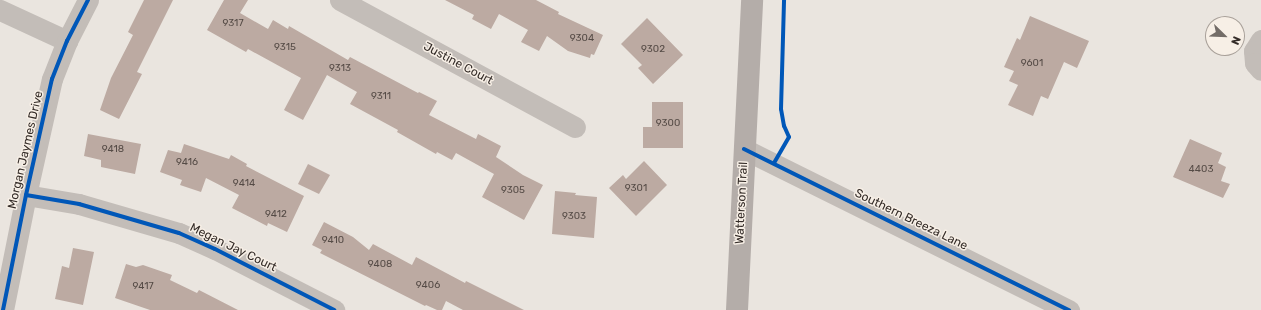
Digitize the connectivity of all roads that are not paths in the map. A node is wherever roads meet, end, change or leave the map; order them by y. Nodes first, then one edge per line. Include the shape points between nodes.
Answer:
1 (88, 0) edge
2 (340, 0) edge
3 (752, 0) edge
4 (0, 10) edge
5 (1261, 40) edge
6 (67, 41) junction
7 (1261, 70) edge
8 (575, 127) dead end
9 (744, 148) junction
10 (26, 195) junction
11 (3, 310) edge
12 (334, 310) edge
13 (737, 310) edge
14 (1069, 310) edge

1 - 6 street, Morgan Jaymes Drive
2 - 8 street, Justine Court
3 - 9 main road, Watterson Trail
4 - 6 street
5 - 7 street via 1254,51 1255,64
6 - 10 street, Morgan Jaymes Drive via 52,79
9 - 13 main road, Watterson Trail
9 - 14 street, Southern Breeza Lane
10 - 11 street, Morgan Jaymes Drive
10 - 12 street, Megan Jay Court via 80,204 179,233

